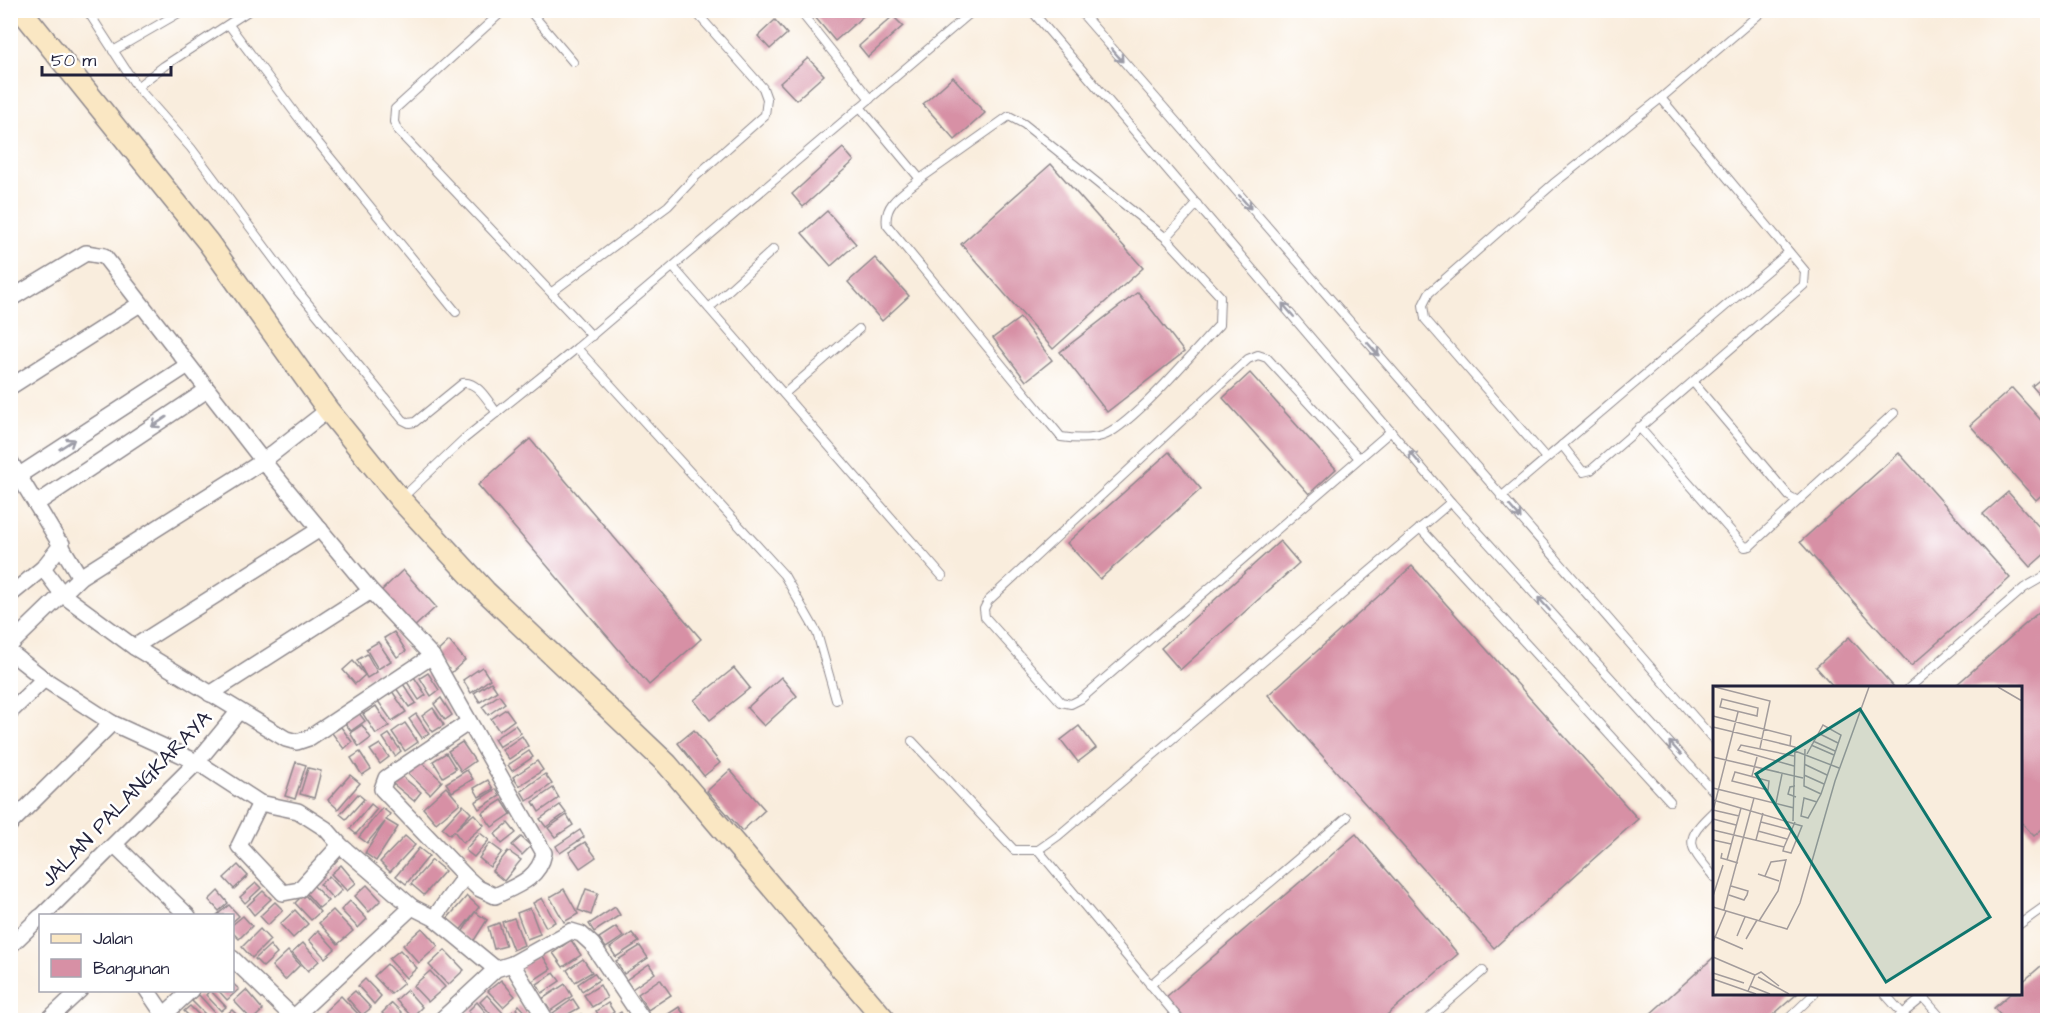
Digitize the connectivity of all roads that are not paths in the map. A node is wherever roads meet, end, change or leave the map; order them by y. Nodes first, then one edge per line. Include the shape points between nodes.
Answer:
1 (21, 10) edge
2 (87, 10) edge
3 (184, 10) edge
4 (250, 10) edge
5 (504, 10) edge
6 (529, 10) edge
7 (694, 10) edge
8 (799, 10) edge
9 (974, 10) edge
10 (1031, 10) edge
11 (1079, 10) edge
12 (1764, 10) edge
13 (229, 25) junction
14 (113, 51) junction
15 (573, 63) dead end
16 (137, 87) junction
17 (1661, 98) junction
18 (870, 99) junction
19 (860, 107) junction
20 (920, 179) junction
21 (1197, 204) junction
22 (1166, 238) junction
23 (774, 249) dead end
24 (1789, 252) junction
25 (673, 267) junction
26 (552, 292) junction
27 (10, 298) edge
28 (141, 304) junction
29 (709, 308) junction
30 (456, 312) dead end
31 (859, 330) dead end
32 (592, 336) junction
33 (577, 348) junction
34 (188, 365) junction
35 (1693, 382) junction
36 (10, 387) edge
37 (207, 390) junction
38 (783, 394) junction
39 (328, 410) junction
40 (497, 412) junction
41 (1894, 413) dead end
42 (1639, 427) junction
43 (1391, 431) junction
44 (1562, 445) junction
45 (1359, 458) junction
46 (1546, 458) junction
47 (10, 461) edge
48 (263, 461) junction
49 (18, 476) junction
50 (1501, 497) junction
51 (400, 500) junction
52 (1798, 501) junction
53 (1451, 502) junction
54 (36, 504) junction
55 (1420, 528) junction
56 (320, 529) junction
57 (62, 544) junction
58 (43, 568) junction
59 (2048, 574) edge
60 (942, 576) dead end
61 (80, 577) junction
62 (371, 591) junction
63 (10, 595) edge
64 (63, 595) junction
65 (10, 645) edge
66 (134, 647) junction
67 (10, 652) edge
68 (432, 656) junction
69 (44, 679) junction
70 (1911, 686) edge
71 (210, 694) junction
72 (836, 700) dead end
73 (239, 711) junction
74 (10, 712) edge
75 (469, 722) junction
76 (112, 723) junction
77 (1713, 739) edge
78 (912, 741) dead end
79 (197, 762) junction
80 (1713, 791) edge
81 (1670, 801) dead end
82 (260, 803) junction
83 (1713, 812) edge
84 (1347, 818) dead end
85 (10, 825) edge
86 (115, 845) junction
87 (339, 845) junction
88 (1038, 850) junction
89 (465, 876) junction
90 (1713, 876) edge
91 (2048, 904) edge
92 (412, 907) junction
93 (43, 914) edge
94 (187, 914) edge
95 (39, 918) edge
96 (434, 918) junction
97 (2022, 923) edge
98 (10, 946) edge
99 (234, 960) edge
100 (512, 964) junction
101 (496, 969) junction
102 (1483, 971) dead end
103 (1150, 985) junction
104 (78, 992) edge
105 (148, 992) edge
106 (189, 992) edge
107 (1812, 995) edge
108 (1887, 995) edge
109 (1923, 995) edge
110 (1905, 1017) edge
111 (162, 1018) edge
112 (292, 1019) edge
113 (48, 1020) edge
114 (441, 1020) edge
115 (546, 1020) edge
116 (643, 1020) edge
117 (885, 1020) edge
118 (1180, 1020) edge
119 (1426, 1020) edge
120 (1787, 1020) edge
121 (1895, 1020) edge
122 (1943, 1020) edge

1 - 39 main road via 208,242
2 - 14 lane
3 - 14 lane
4 - 13 lane
5 - 26 lane via 395,109 394,122 398,131
6 - 15 lane
7 - 26 lane via 763,88 767,99 765,116 668,206
8 - 18 lane
9 - 18 lane
10 - 21 lane
11 -> 50 lane
12 - 17 lane
13 - 16 lane
13 - 30 lane via 307,129
14 - 16 lane
16 - 40 lane via 191,148 297,290 403,420 415,422 469,382
17 - 24 lane
17 - 46 lane via 1553,184 1429,293 1423,305 1425,319
18 - 19 lane
19 - 20 lane
19 - 25 lane
20 - 22 lane via 1009,116
20 - 22 lane via 888,206 887,225 1061,437 1083,440 1105,436 1141,408 1219,325 1220,296
21 - 22 lane
43 -> 21 lane
23 - 29 lane
24 - 35 lane via 1805,271 1804,285
24 - 44 lane
25 - 29 lane
25 - 32 lane
26 - 32 lane
27 - 28 street via 86,253 94,253 104,256
28 - 34 street
28 - 36 street
29 - 38 lane
31 - 38 lane
32 - 33 lane
33 - 40 lane
33 - 72 lane via 784,575 817,633
34 - 37 street
49 -> 34 street
35 - 42 lane
35 - 52 lane via 1789,496
37 - 48 street
37 -> 54 street
38 - 60 lane
39 - 48 street
39 - 51 main road
40 - 51 lane
41 - 52 lane
42 - 44 lane via 1587,472
42 - 52 lane via 1745,547
43 - 45 lane
53 -> 43 lane
44 - 46 lane
45 - 45 lane via 1267,358 1258,355 1248,359 988,601 985,617 1061,702 1071,704
46 - 50 lane
47 - 49 street
48 - 56 street
48 - 61 street
49 - 54 street
50 -> 77 lane
51 - 117 main road via 485,591 667,764
53 - 55 lane
80 -> 53 lane
54 - 57 street
55 - 81 lane
55 - 88 lane
56 - 62 street
56 - 66 street
57 - 58 street
57 - 61 street
58 - 63 street
58 - 64 street
59 - 70 lane via 2024,588
61 - 64 street
62 - 68 street
62 - 71 street
64 - 65 street
64 - 66 street
66 - 71 street
67 - 69 street
68 - 73 street via 309,738 297,742
68 - 75 street
69 - 74 street
69 - 76 street
71 - 73 street
73 - 79 street, JALAN PALANGKARAYA
75 - 89 street via 386,778 382,789
75 - 89 street via 544,853 539,868 527,881 495,896
76 - 79 street
76 - 85 street
78 - 88 lane via 1014,850
79 - 82 street
79 - 86 street, JALAN PALANGKARAYA
82 - 87 street via 298,812 326,829
82 - 87 street via 239,846 283,893 299,890
83 - 90 lane via 1696,828 1692,840 1693,852
84 - 103 lane
86 - 93 street, JALAN PALANGKARAYA
86 - 94 street
87 - 92 street
88 - 103 lane
89 - 96 street
91 - 97 lane
92 - 96 street
92 - 112 street
95 - 98 street, JALAN PALANGKARAYA
96 - 101 street
99 - 112 street
100 - 101 street
100 - 115 street
100 - 116 street via 575,932 592,944
101 - 114 street
102 - 119 lane
103 - 118 lane
104 - 113 street
105 - 111 street
106 - 111 street
107 - 120 lane
108 - 110 lane
109 - 110 lane
109 - 122 lane
110 - 121 lane

